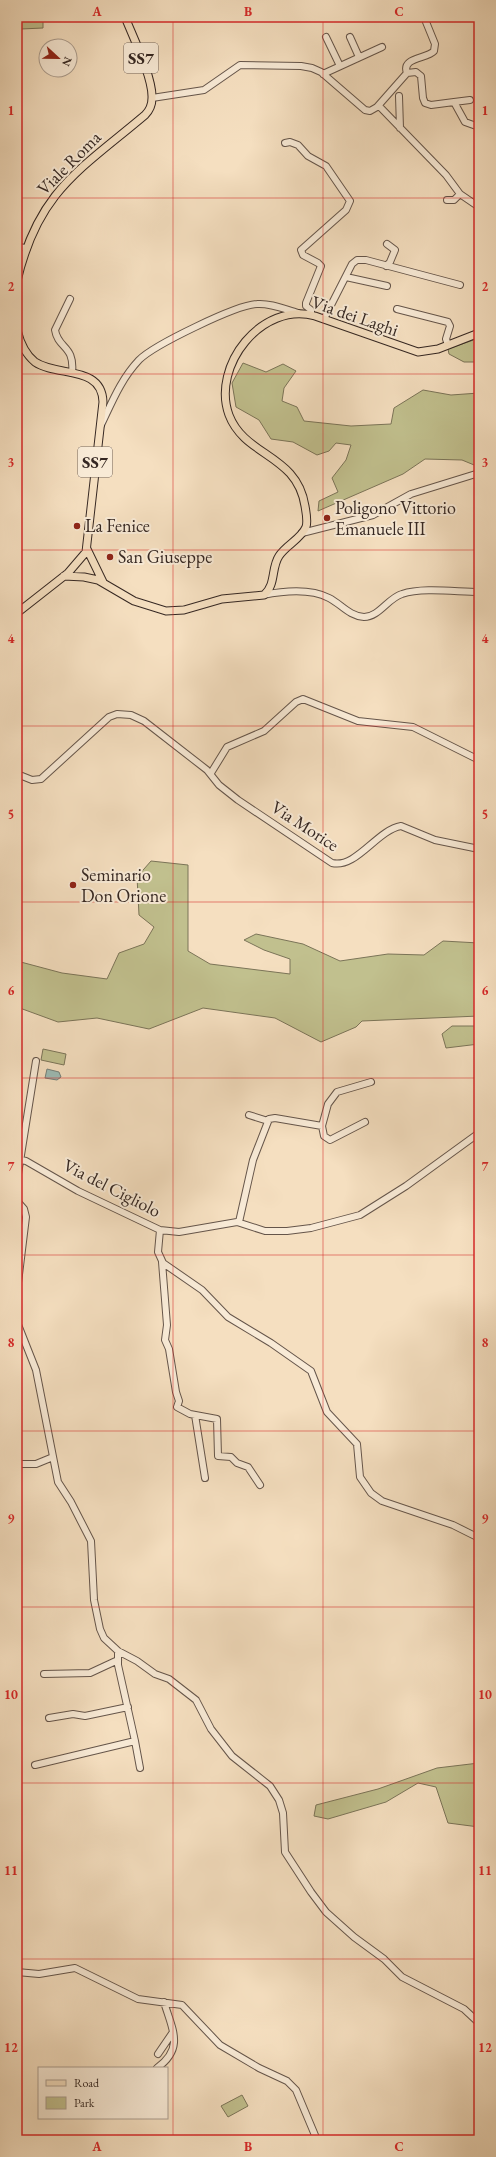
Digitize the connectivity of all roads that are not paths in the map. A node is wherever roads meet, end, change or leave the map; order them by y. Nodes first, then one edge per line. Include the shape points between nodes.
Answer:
1 (125, 17) edge
2 (424, 17) edge
3 (326, 37) dead end
4 (350, 37) dead end
5 (382, 47) dead end
6 (359, 57) junction
7 (340, 66) junction
8 (407, 73) junction
9 (323, 74) junction
10 (399, 96) dead end
11 (152, 99) junction
12 (470, 100) dead end
13 (454, 102) junction
14 (379, 106) junction
15 (479, 127) edge
16 (400, 128) junction
17 (285, 143) dead end
18 (460, 194) junction
19 (447, 200) dead end
20 (479, 207) edge
21 (387, 244) dead end
22 (17, 247) edge
23 (27, 248) junction
24 (23, 259) junction
25 (386, 266) junction
26 (17, 269) edge
27 (346, 277) junction
28 (17, 281) edge
29 (460, 285) dead end
30 (387, 286) dead end
31 (70, 299) dead end
32 (397, 309) dead end
33 (298, 313) junction
34 (311, 314) junction
35 (324, 319) junction
36 (17, 330) edge
37 (479, 333) edge
38 (448, 345) junction
39 (72, 372) junction
40 (100, 429) junction
41 (479, 473) edge
42 (302, 533) junction
43 (87, 549) junction
44 (78, 563) junction
45 (94, 565) junction
46 (64, 576) junction
47 (84, 577) junction
48 (103, 582) junction
49 (479, 592) edge
50 (262, 596) junction
51 (17, 613) edge
52 (479, 760) edge
53 (211, 773) junction
54 (17, 774) edge
55 (479, 849) edge
56 (36, 1061) dead end
57 (370, 1082) dead end
58 (249, 1115) dead end
59 (268, 1120) junction
60 (365, 1122) dead end
61 (322, 1126) junction
62 (479, 1133) edge
63 (18, 1165) junction
64 (17, 1180) edge
65 (17, 1201) edge
66 (239, 1222) junction
67 (160, 1230) junction
68 (162, 1262) junction
69 (17, 1291) edge
70 (17, 1322) edge
71 (195, 1415) junction
72 (53, 1457) junction
73 (17, 1464) edge
74 (204, 1478) dead end
75 (260, 1485) dead end
76 (479, 1538) edge
77 (118, 1651) junction
78 (118, 1660) junction
79 (44, 1674) dead end
80 (128, 1707) junction
81 (49, 1718) dead end
82 (135, 1741) junction
83 (35, 1765) dead end
84 (140, 1768) dead end
85 (17, 1972) edge
86 (164, 2002) junction
87 (479, 2023) edge
88 (173, 2032) junction
89 (158, 2054) dead end
90 (158, 2067) edge
91 (317, 2140) edge

1 - 11 main road, SS7 via 149,81
2 - 8 street via 435,49 432,53 408,63
3 - 7 street
4 - 6 street
5 - 6 street
6 - 7 street
7 - 9 street
8 - 13 street via 416,72 421,76 423,99 426,104
8 - 14 street
9 - 11 street via 307,67 242,64 204,90
9 - 14 street via 365,110 370,111
10 - 16 street
11 - 23 main road, Viale Roma via 145,115 94,156 59,189 41,215
12 - 13 street
13 - 15 street via 465,122
14 - 16 street
16 - 18 street via 446,175
17 - 34 street via 298,144 308,156 326,166 350,201 346,210 301,250 303,255 321,266 306,303
18 - 19 street via 454,200
18 - 20 street
21 - 25 street via 395,250
22 - 23 street
23 - 24 main road, Viale Roma
24 - 26 main road, Viale Roma
24 - 28 main road, Viale Roma
25 - 27 street via 357,260
25 - 29 street
27 - 30 street
27 - 35 street
31 - 39 street via 56,331 71,354
32 - 38 street via 448,322
33 - 34 main road, Via dei Laghi
33 - 40 street via 270,305 247,305 155,348 139,360 123,380
33 - 42 main road, Via dei Laghi via 267,323 250,336 234,362 225,394 228,411 236,428 252,445 284,466 299,485 307,522
34 - 35 main road, Via dei Laghi
35 - 38 main road, Via dei Laghi via 415,352 427,352
36 - 39 main road, SS7 via 23,347 34,360 48,367
37 - 38 main road, Via dei Laghi
39 - 40 main road, SS7 via 91,378 100,387 103,398
40 - 43 main road, SS7
41 - 42 street via 411,494 369,517
42 - 50 main road via 279,556 271,586
43 - 44 main road, SS7
43 - 45 main road
44 - 45 main road
44 - 46 main road, SS7
44 - 47 main road
45 - 48 main road
46 - 47 main road
46 - 51 main road, SS7
47 - 48 main road
48 - 50 main road via 144,605 170,611 188,610 222,599
49 - 50 street via 406,593 391,599 374,614 365,617 354,615 331,599 318,594 282,592
52 - 53 street via 413,727 358,722 303,699 296,702 263,732 229,746
53 - 54 street via 142,720 121,714 108,718 41,779 32,780
53 - 55 street, Via Morice via 219,785 238,800 334,864 346,862 390,830 401,826 435,840
56 - 63 street
57 - 61 street via 337,1092 328,1106
58 - 59 street
59 - 61 street via 275,1118
59 - 66 street via 252,1162
60 - 61 street via 330,1140 324,1136
62 - 66 street, Via del Cigliolo via 402,1189 358,1216 311,1228 287,1231 262,1230
63 - 64 street
63 - 67 street, Via del Cigliolo via 22,1160 26,1161 74,1188
65 - 69 street via 24,1209 26,1217
66 - 67 street, Via del Cigliolo via 181,1231
67 - 68 street via 158,1252
68 - 71 street via 167,1322 165,1340 170,1350 179,1401 177,1406
68 - 76 street via 202,1290 226,1316 266,1339 311,1371 327,1412 357,1444 360,1477 372,1494 382,1501 450,1524
70 - 72 street via 35,1368
71 - 74 street
71 - 75 street via 217,1419 218,1456 230,1457 248,1467
72 - 73 street via 36,1464
72 - 77 street via 59,1484 91,1541 93,1587 101,1631 107,1642
77 - 78 street
77 - 87 street via 155,1674 170,1680 196,1700 211,1729 232,1756 270,1786 279,1800 286,1852 313,1896 329,1914 354,1937 382,1957 402,1977 460,2007
78 - 79 street via 90,1673
78 - 80 street
80 - 81 street via 85,1716 74,1714
80 - 82 street
82 - 83 street
82 - 84 street
85 - 86 street via 39,1974 75,1968 138,1999
86 - 88 street
86 - 91 street via 183,2006 223,2047 292,2085
88 - 89 street
88 - 90 street via 175,2043 171,2054

